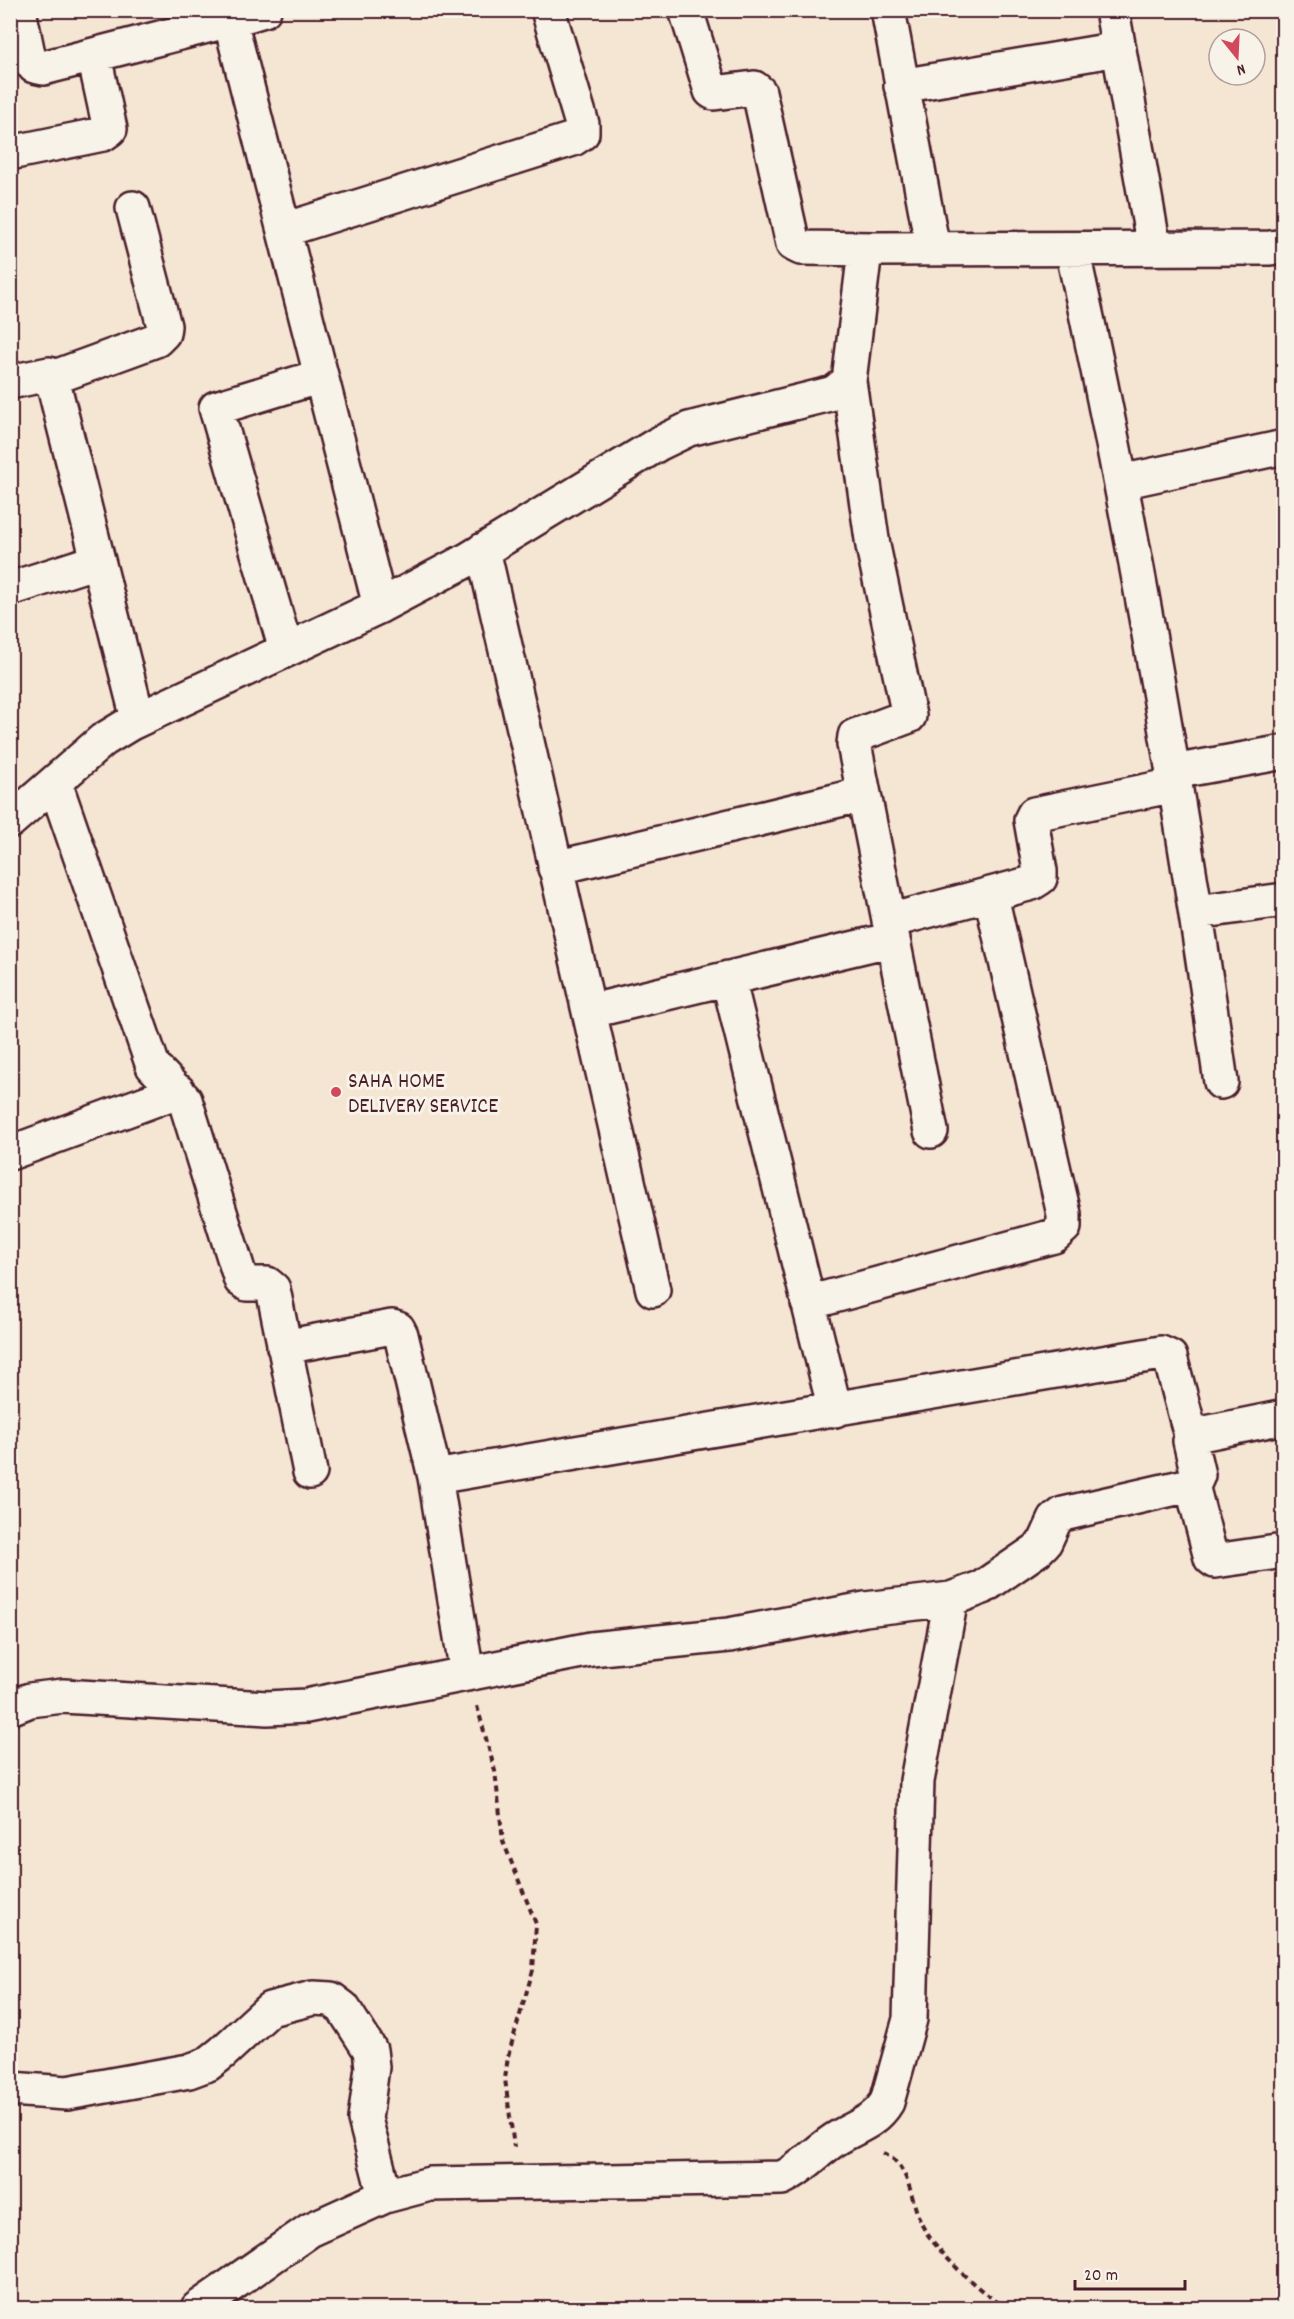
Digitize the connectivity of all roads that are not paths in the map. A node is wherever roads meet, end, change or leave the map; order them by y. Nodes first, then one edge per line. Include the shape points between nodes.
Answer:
1 (19, 10) edge
2 (264, 10) edge
3 (548, 10) edge
4 (686, 10) edge
5 (888, 10) edge
6 (1112, 10) edge
7 (229, 15) edge
8 (1118, 49) junction
9 (94, 56) junction
10 (42, 67) junction
11 (10, 75) edge
12 (902, 86) junction
13 (10, 153) edge
14 (133, 208) dead end
15 (284, 230) junction
16 (1284, 246) edge
17 (1154, 248) junction
18 (874, 249) junction
19 (933, 249) junction
20 (1072, 249) junction
21 (321, 376) junction
22 (52, 378) junction
23 (849, 381) junction
24 (10, 382) edge
25 (1284, 447) edge
26 (1121, 482) junction
27 (483, 550) junction
28 (97, 561) junction
29 (10, 589) edge
30 (380, 606) junction
31 (286, 650) junction
32 (138, 720) junction
33 (1284, 752) edge
34 (1174, 779) junction
35 (55, 783) junction
36 (864, 794) junction
37 (10, 821) edge
38 (555, 868) junction
39 (991, 896) junction
40 (1284, 900) edge
41 (1197, 912) junction
42 (891, 930) junction
43 (728, 978) junction
44 (591, 1011) junction
45 (1221, 1082) dead end
46 (178, 1091) junction
47 (931, 1131) dead end
48 (10, 1153) edge
49 (653, 1290) dead end
50 (808, 1303) junction
51 (284, 1347) junction
52 (835, 1410) junction
53 (1284, 1417) edge
54 (1191, 1436) junction
55 (310, 1472) dead end
56 (435, 1477) junction
57 (1192, 1485) junction
58 (1284, 1551) edge
59 (951, 1599) junction
60 (467, 1674) junction
61 (10, 1708) edge
62 (10, 2089) edge
63 (385, 2196) junction
64 (198, 2308) edge

1 - 10 street via 29,59 34,66
2 - 7 street
3 - 15 street via 582,133
4 - 18 street via 711,91 754,88 759,92 793,244 801,248
5 - 12 street
6 - 8 street
7 - 9 street
7 - 15 street
8 - 12 street
8 - 17 street
9 - 10 street
9 - 13 street via 110,129 103,134
10 - 11 street
12 - 19 street
14 - 22 street via 165,326 163,333 156,340
15 - 21 street
16 - 17 street
17 - 20 street
18 - 19 street
18 - 23 street via 864,259
19 - 20 street
20 - 26 street
21 - 30 street
21 - 31 street via 216,408
22 - 24 street via 40,374
22 - 28 street
23 - 27 street via 834,393 689,429
23 - 36 street via 873,546 909,716 855,735
25 - 26 street
26 - 34 street
27 - 30 street
27 - 38 street
28 - 29 street
28 - 32 street
30 - 31 street
31 - 32 street
32 - 35 street via 103,740
33 - 34 street
34 - 39 street via 1034,814 1031,820 1040,878
34 - 41 street
35 - 37 street
35 - 46 street via 153,1066
36 - 38 street
36 - 42 street
38 - 44 street
39 - 42 street
39 - 50 street via 1064,1227 1054,1236
40 - 41 street
41 - 45 street
42 - 43 street
42 - 47 street
43 - 44 street
43 - 50 street
44 - 49 street
46 - 48 street
46 - 51 street via 185,1100 241,1280 271,1285
50 - 52 street
51 - 55 street
51 - 56 street via 398,1329
52 - 54 street via 1161,1353 1170,1357
52 - 56 street
53 - 54 street
54 - 57 street via 1198,1474
56 - 60 street
57 - 58 street via 1215,1562
57 - 59 street via 1063,1514 1037,1550 983,1587
59 - 60 street via 865,1609 729,1635 591,1649
59 - 63 street via 917,1781 908,2032 882,2111 782,2178 430,2184
60 - 61 street via 306,1706 267,1708 63,1696 30,1700
62 - 63 street via 68,2093 189,2071 208,2064 270,2009 313,1998 331,2000 343,2008 370,2050 372,2067 364,2120
63 - 64 street via 310,2230

